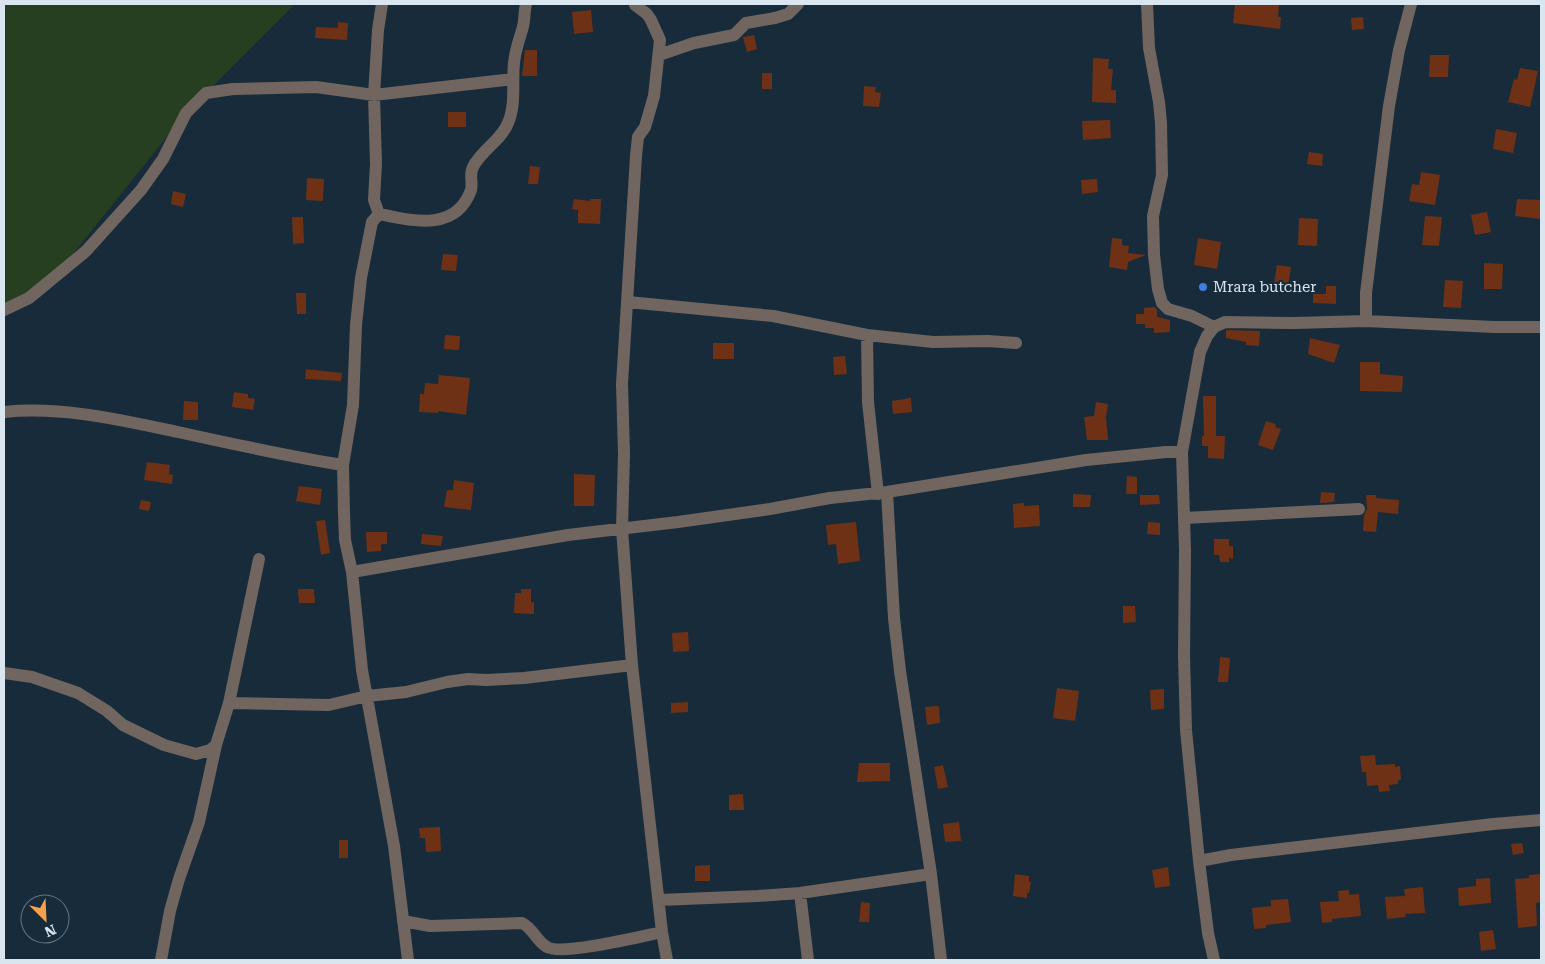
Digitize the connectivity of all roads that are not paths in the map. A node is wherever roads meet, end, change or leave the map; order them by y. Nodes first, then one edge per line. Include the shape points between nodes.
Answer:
1 (382, 4) edge
2 (526, 4) edge
3 (798, 4) edge
4 (1147, 4) edge
5 (1411, 4) edge
6 (635, 5) dead end
7 (659, 55) junction
8 (513, 79) junction
9 (374, 95) junction
10 (379, 214) junction
11 (628, 302) junction
12 (4, 310) edge
13 (1366, 321) junction
14 (1214, 327) junction
15 (1541, 327) edge
16 (867, 335) junction
17 (1016, 343) dead end
18 (4, 412) edge
19 (1182, 452) junction
20 (342, 465) junction
21 (882, 493) junction
22 (1359, 509) dead end
23 (1184, 518) junction
24 (622, 529) junction
25 (259, 559) dead end
26 (352, 572) junction
27 (632, 665) junction
28 (4, 673) edge
29 (367, 696) junction
30 (229, 703) junction
31 (216, 745) junction
32 (1541, 820) edge
33 (1199, 861) junction
34 (931, 874) junction
35 (800, 893) junction
36 (659, 900) junction
37 (402, 921) junction
38 (662, 932) junction
39 (161, 960) edge
40 (408, 960) edge
41 (667, 960) edge
42 (808, 960) edge
43 (942, 960) edge
44 (1214, 960) edge

1 - 9 street
2 - 8 street via 523,29 515,51
3 - 7 street via 788,14 748,22 734,35 694,42
4 - 14 street via 1149,48 1161,123 1162,175 1153,216 1158,289 1168,309
5 - 13 street via 1389,106 1366,293
6 - 7 street via 647,14 656,28 660,40
7 - 11 street via 651,108 638,137
8 - 9 street
8 - 10 street via 510,120 474,166 470,191 452,215 425,221
9 - 10 street via 374,200
9 - 12 street via 307,87 206,93 186,113 163,159 140,190 86,251 29,298
10 - 20 street via 372,222 361,278 352,405
11 - 16 street via 773,316
11 - 24 street via 622,384
13 - 14 street via 1225,322
13 - 15 street
14 - 19 street via 1200,352
16 - 17 street via 932,342
16 - 21 street via 868,402
18 - 20 street via 68,412
19 - 21 street via 1094,459
19 - 23 street
20 - 26 street via 345,540
21 - 24 street
21 - 34 street via 896,636
22 - 23 street
23 - 33 street via 1186,730
24 - 26 street via 568,535
24 - 27 street
25 - 30 street
26 - 29 street
27 - 29 street via 524,678 468,679 406,692
27 - 36 street
28 - 31 street via 32,677 78,693 115,720 164,745 196,754
29 - 30 street via 329,705
29 - 37 street via 394,846
30 - 31 street
31 - 39 street via 199,822 176,887
32 - 33 street
33 - 44 street
34 - 35 street
34 - 43 street
35 - 36 street
35 - 42 street
36 - 38 street
37 - 38 street via 430,926 522,923 533,930 547,948 553,949 578,948
37 - 40 street
38 - 41 street

